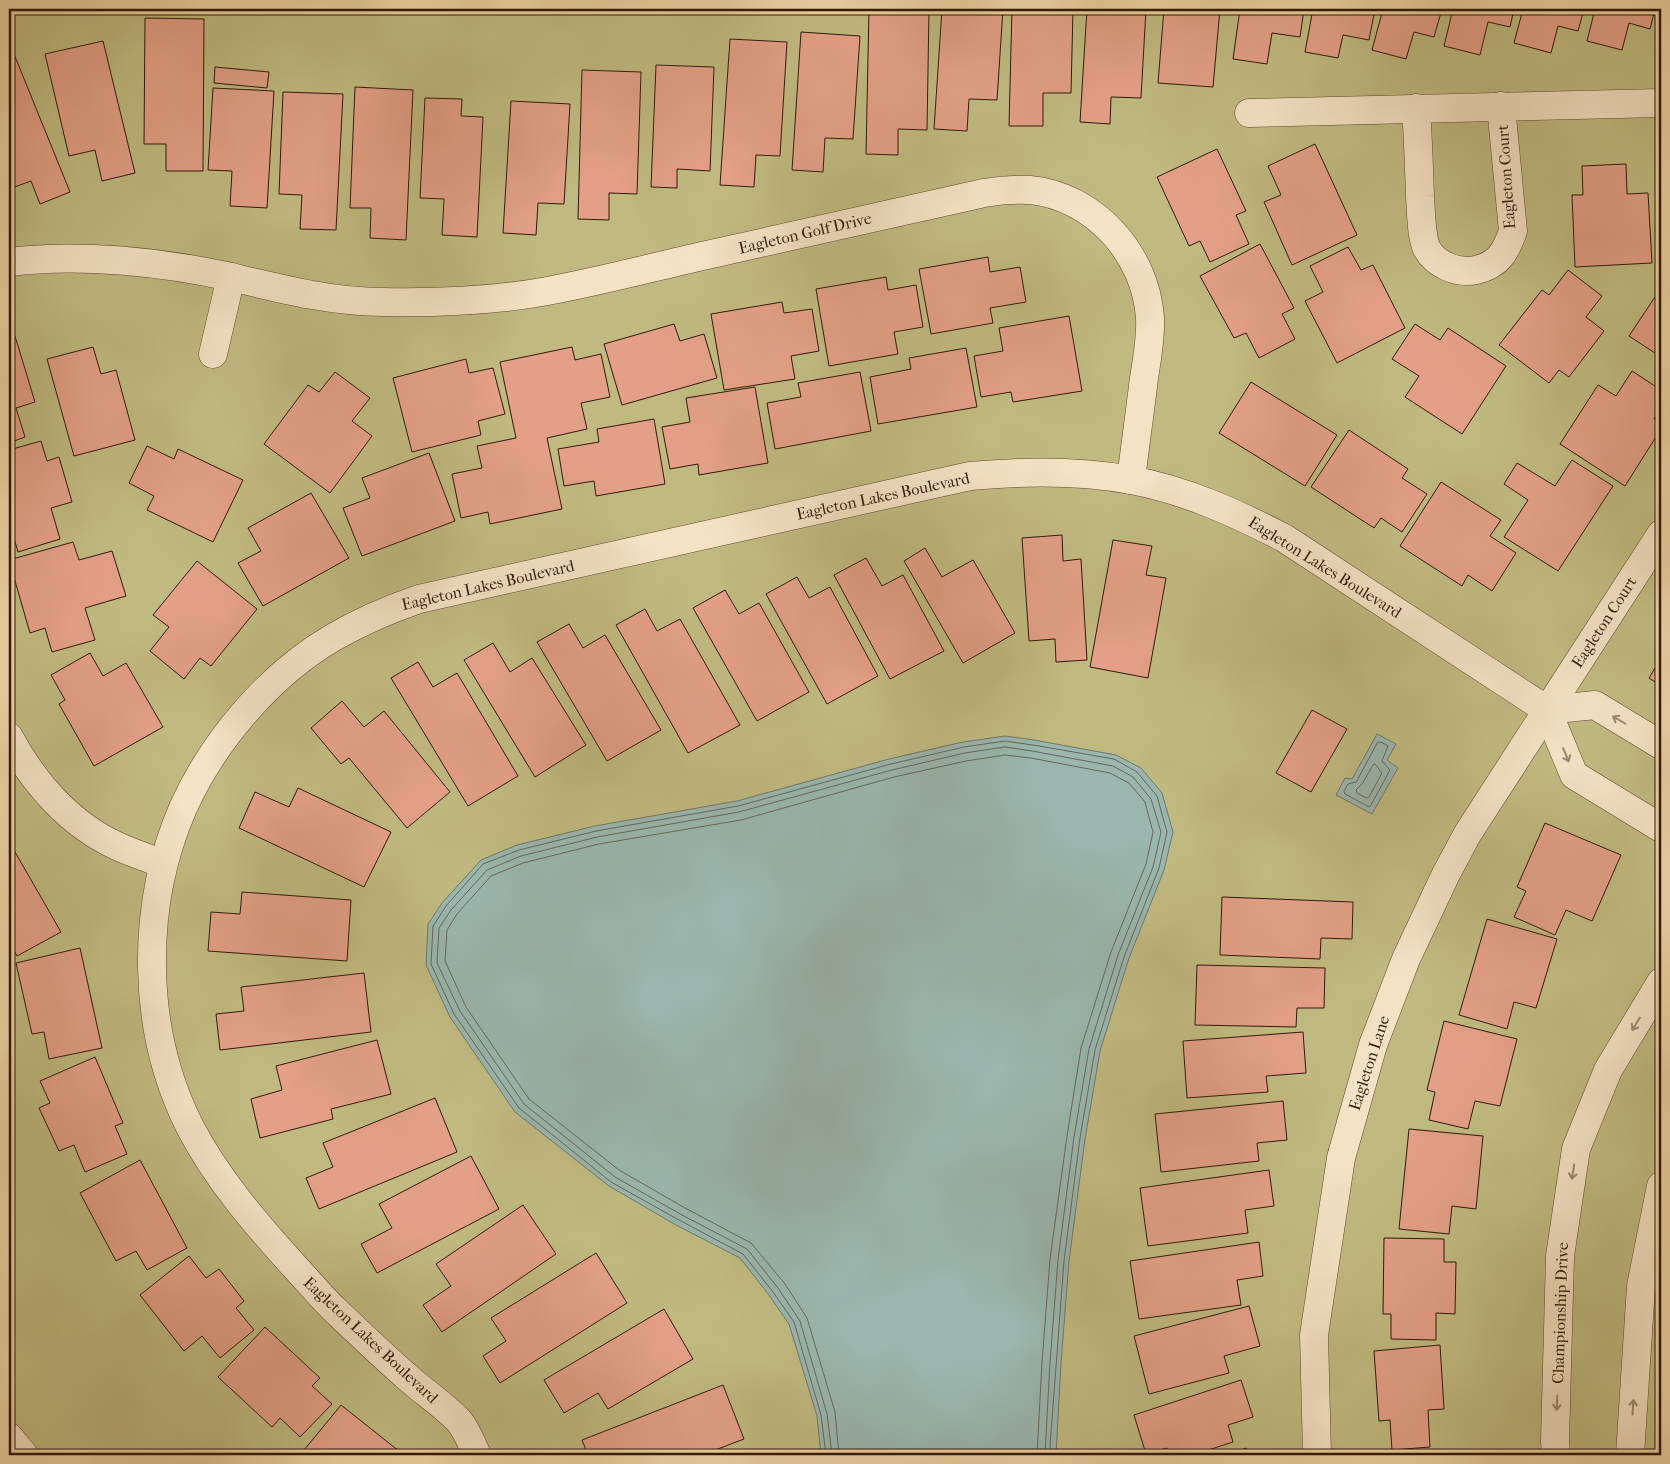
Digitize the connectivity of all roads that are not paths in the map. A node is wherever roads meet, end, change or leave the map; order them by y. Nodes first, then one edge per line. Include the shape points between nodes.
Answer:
1 (1661, 103) edge
2 (1501, 106) junction
3 (1416, 108) junction
4 (1249, 113) dead end
5 (9, 262) edge
6 (231, 277) junction
7 (213, 354) dead end
8 (1130, 480) junction
9 (1661, 534) edge
10 (1547, 710) junction
11 (9, 737) edge
12 (1661, 745) edge
13 (1661, 828) edge
14 (164, 864) junction
15 (1661, 982) edge
16 (1661, 1186) edge
17 (9, 1437) edge
18 (24, 1455) edge
19 (477, 1455) edge
20 (1317, 1455) edge
21 (1556, 1455) edge
22 (1630, 1455) edge

1 - 2 street, Eagleton Court
2 - 3 street, Eagleton Court
2 - 3 street, Eagleton Court via 1513,231 1507,248 1497,261 1476,270 1455,270 1437,262 1426,248
3 - 4 street, Eagleton Court
5 - 6 street, Eagleton Golf Drive via 122,260
6 - 7 street
6 - 8 street, Eagleton Golf Drive via 325,297 379,302 461,302 542,292 984,192 1031,190 1077,204 1097,217 1128,250 1139,271 1150,318
8 - 10 street, Eagleton Lakes Boulevard via 1179,492 1243,517 1284,538
8 - 14 street, Eagleton Lakes Boulevard via 1062,472 970,476 429,597 394,608 333,638 289,669 250,706 216,748 190,794
9 - 10 street, Eagleton Court
12 -> 10 street via 1595,705
10 -> 13 street via 1574,775
10 - 20 street, Eagleton Lane via 1446,874 1406,959 1373,1045 1341,1158 1314,1335
11 - 14 street via 34,778 72,817 117,846
14 - 19 street, Eagleton Lakes Boulevard via 154,916 151,970 157,1024 168,1067 190,1126 217,1172 267,1236 333,1309 461,1423
15 -> 21 street, Championship Drive via 1608,1070 1576,1149 1560,1256
22 -> 16 street via 1641,1286
17 - 18 street

